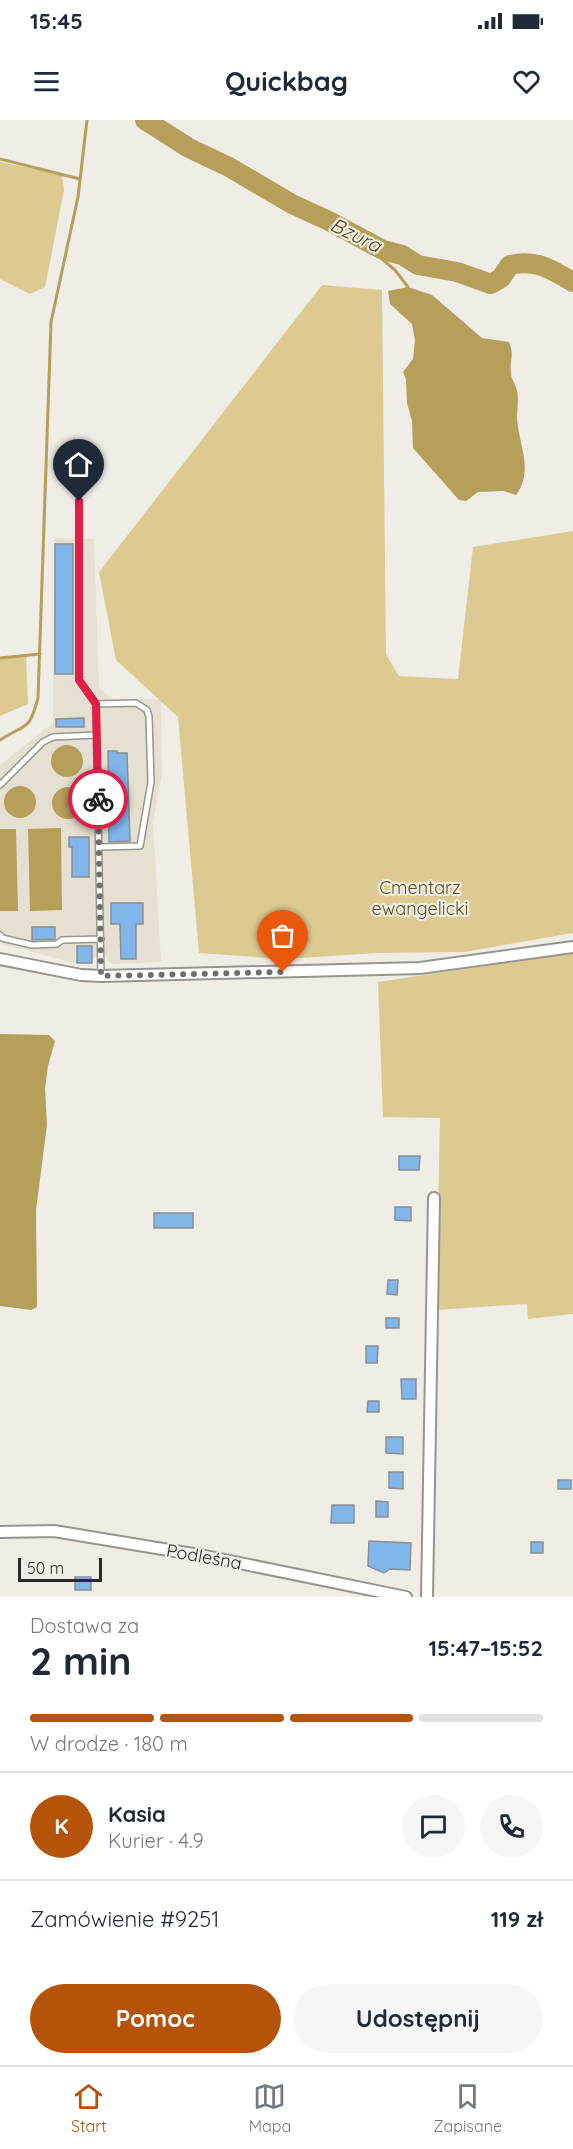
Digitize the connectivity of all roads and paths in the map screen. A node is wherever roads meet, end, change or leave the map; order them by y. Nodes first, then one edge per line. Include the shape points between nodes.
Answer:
1 (79, 501) dead end
2 (96, 704) junction
3 (96, 735) junction
4 (0, 785) edge
5 (99, 847) junction
6 (0, 935) edge
7 (100, 939) junction
8 (573, 947) edge
9 (0, 959) edge
10 (101, 976) junction
11 (434, 1198) dead end
12 (0, 1532) edge
13 (406, 1597) edge
14 (428, 1597) edge

1 - 2 lane via 79,680
2 - 3 lane
2 - 5 lane via 143,706 150,728 151,782 140,846
3 - 4 lane via 53,737 43,742
3 - 5 lane
5 - 7 lane
6 - 7 lane via 32,945
7 - 10 lane
8 - 10 street via 420,969
9 - 10 street
11 - 14 street
12 - 13 street, Podleśna via 54,1531 205,1556

